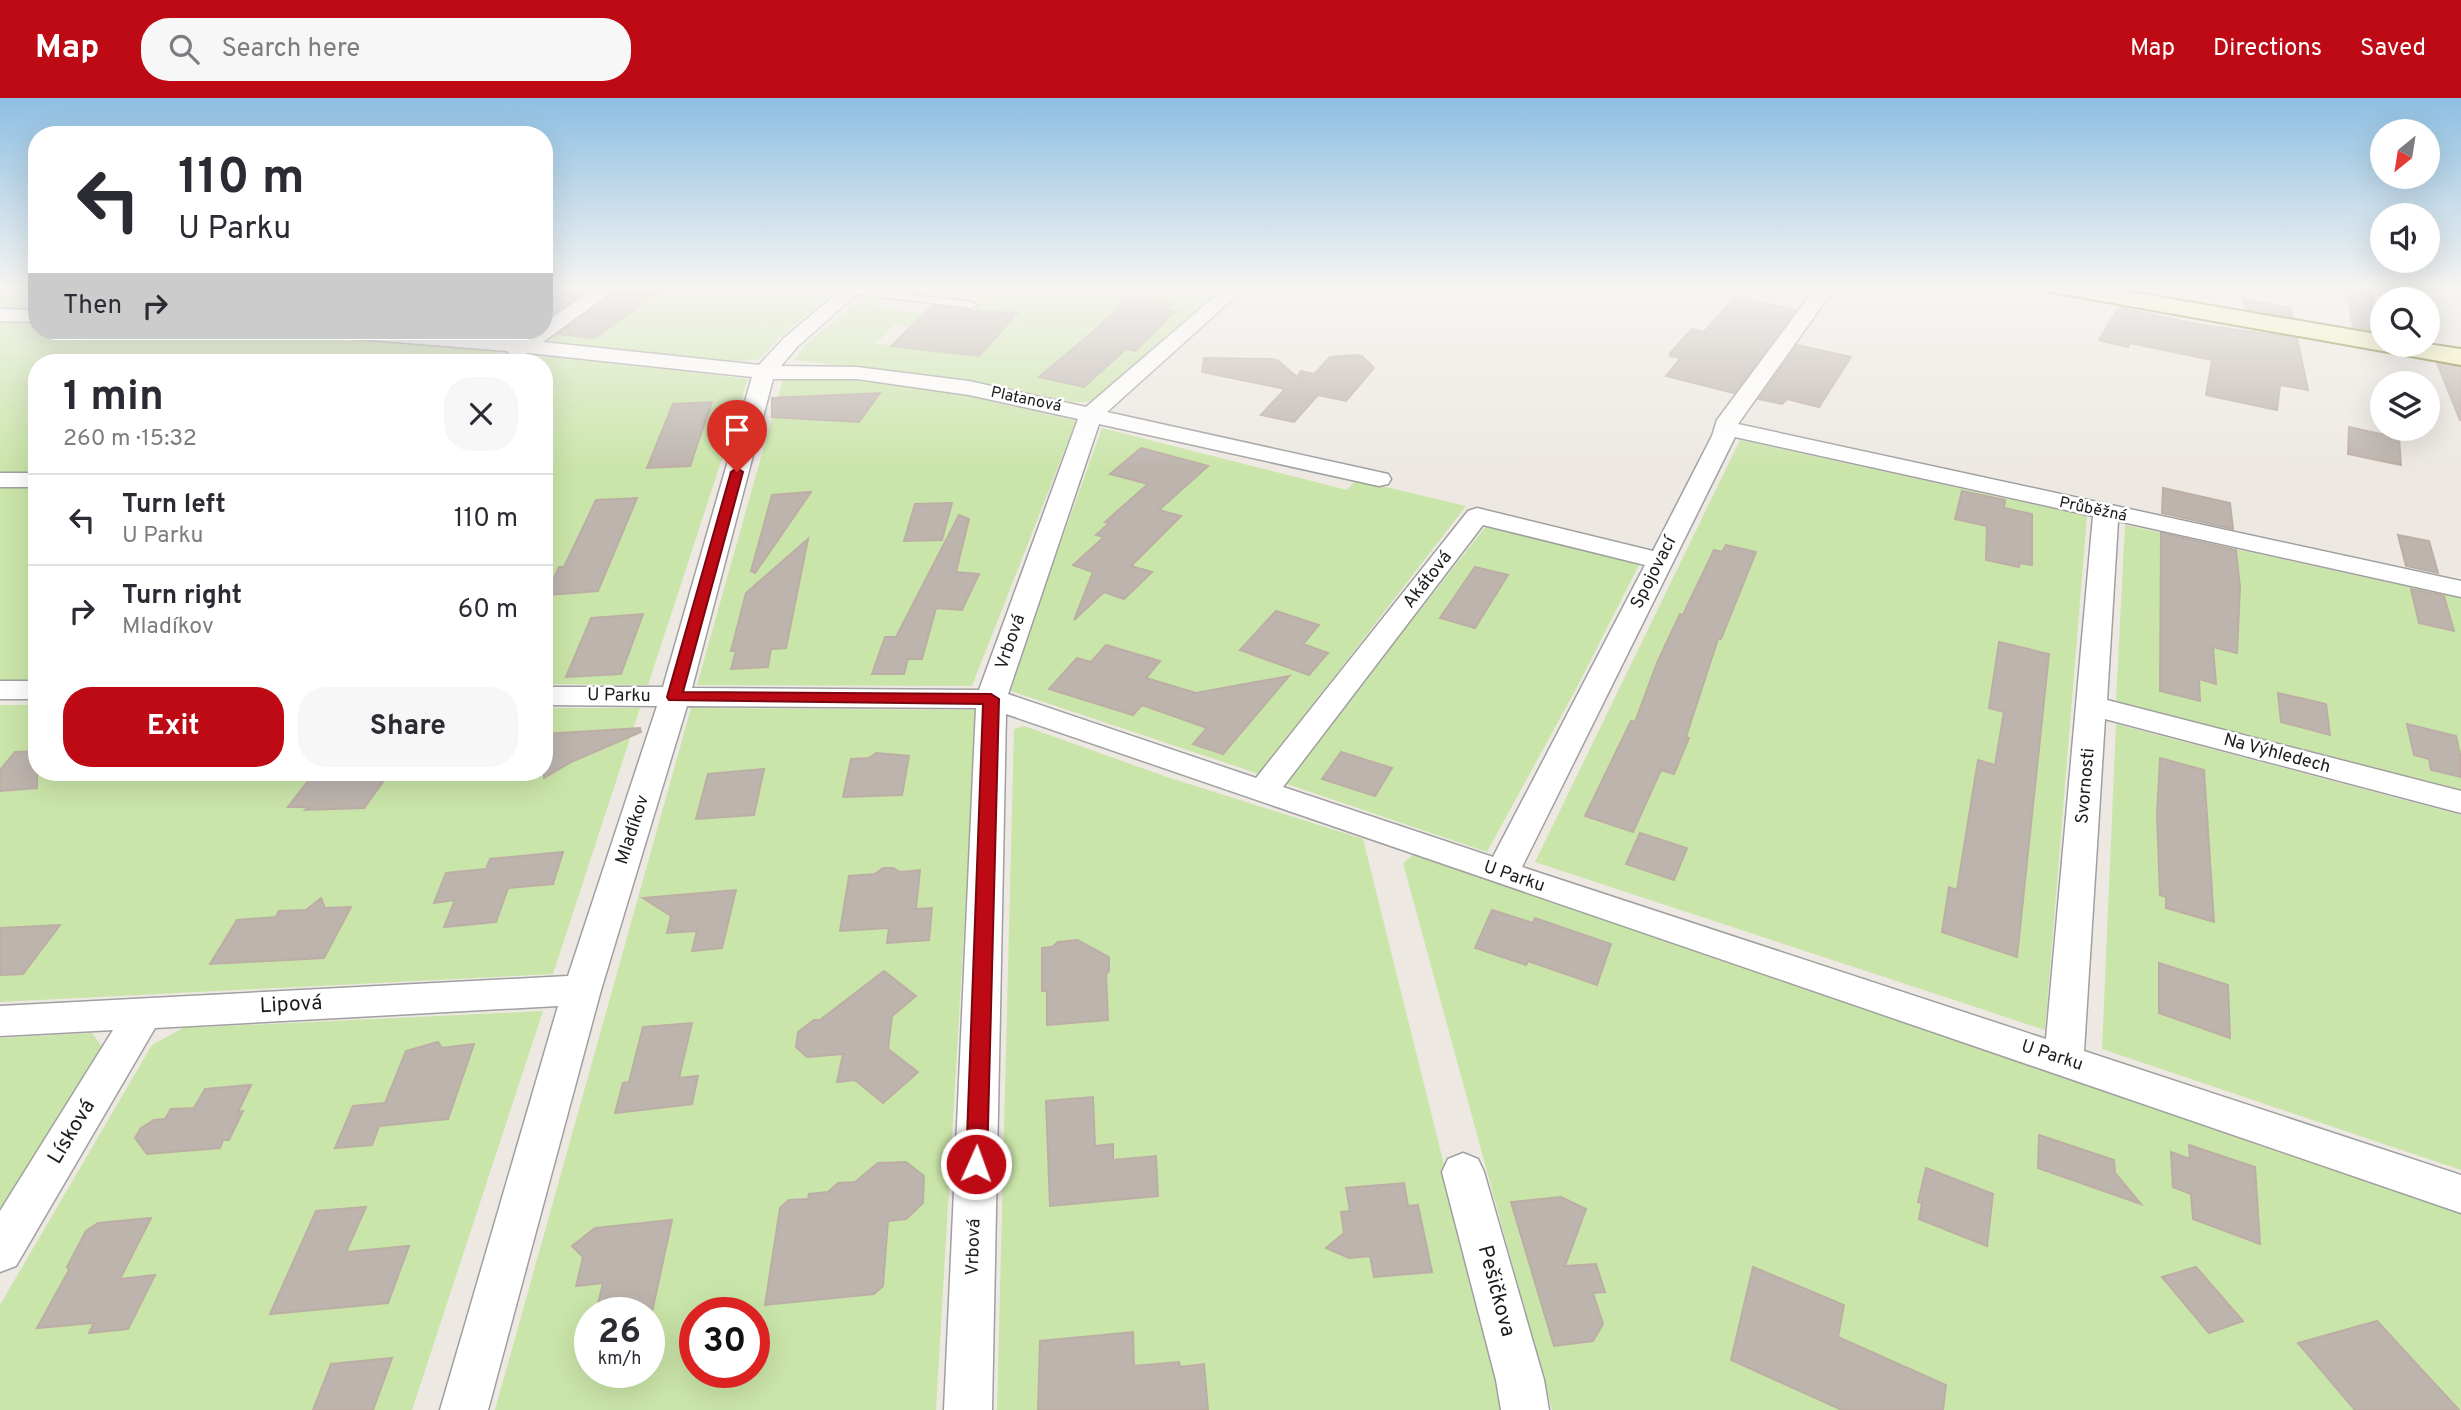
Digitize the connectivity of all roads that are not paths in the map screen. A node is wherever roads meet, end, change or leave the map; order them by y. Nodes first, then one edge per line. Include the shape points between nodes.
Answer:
1 (534, 347) edge
2 (786, 347) edge
3 (1168, 347) edge
4 (1781, 347) edge
5 (2440, 354) edge
6 (2461, 357) edge
7 (764, 372) junction
8 (1091, 414) junction
9 (1726, 428) junction
10 (1379, 479) dead end
11 (0, 480) edge
12 (28, 480) edge
13 (2106, 513) junction
14 (1661, 561) junction
15 (2461, 589) edge
16 (0, 690) edge
17 (28, 690) edge
18 (553, 696) edge
19 (675, 697) junction
20 (991, 699) junction
21 (2092, 706) junction
22 (1262, 792) junction
23 (2461, 802) edge
24 (1502, 873) junction
25 (582, 990) junction
26 (144, 1013) junction
27 (0, 1021) edge
28 (2064, 1060) junction
29 (1463, 1172) dead end
30 (2461, 1194) edge
31 (0, 1251) edge
32 (464, 1410) edge
33 (968, 1410) edge
34 (1525, 1410) edge

1 - 7 street, Platanová
2 - 7 street, Mladíkov
3 - 8 street, Vrbová
4 - 9 street, Spojovací
5 - 6 main road
7 - 8 street, Platanová via 857,373 970,388
7 - 19 street, Mladíkov
8 - 10 street, Platanová
8 - 20 street, Vrbová
9 - 13 street, Průběžná
9 - 14 street, Spojovací
11 - 12 street
13 - 15 street, Průběžná
13 - 21 street, Svornosti
14 - 22 street, Akátová via 1477,516
14 - 24 street, Spojovací
16 - 17 street
18 - 19 street, U Parku
19 - 20 street, U Parku
19 - 25 street, Mladíkov
20 - 22 street, U Parku
20 - 33 street, Vrbová
21 - 23 street, Na Výhledech
21 - 28 street, Svornosti
22 - 24 street, U Parku
24 - 28 street, U Parku
25 - 26 street, Lipová
25 - 32 street, Mladíkov
26 - 27 street, Lipová
26 - 31 street, Lísková
28 - 30 street, U Parku
29 - 34 street, Pešičkova

